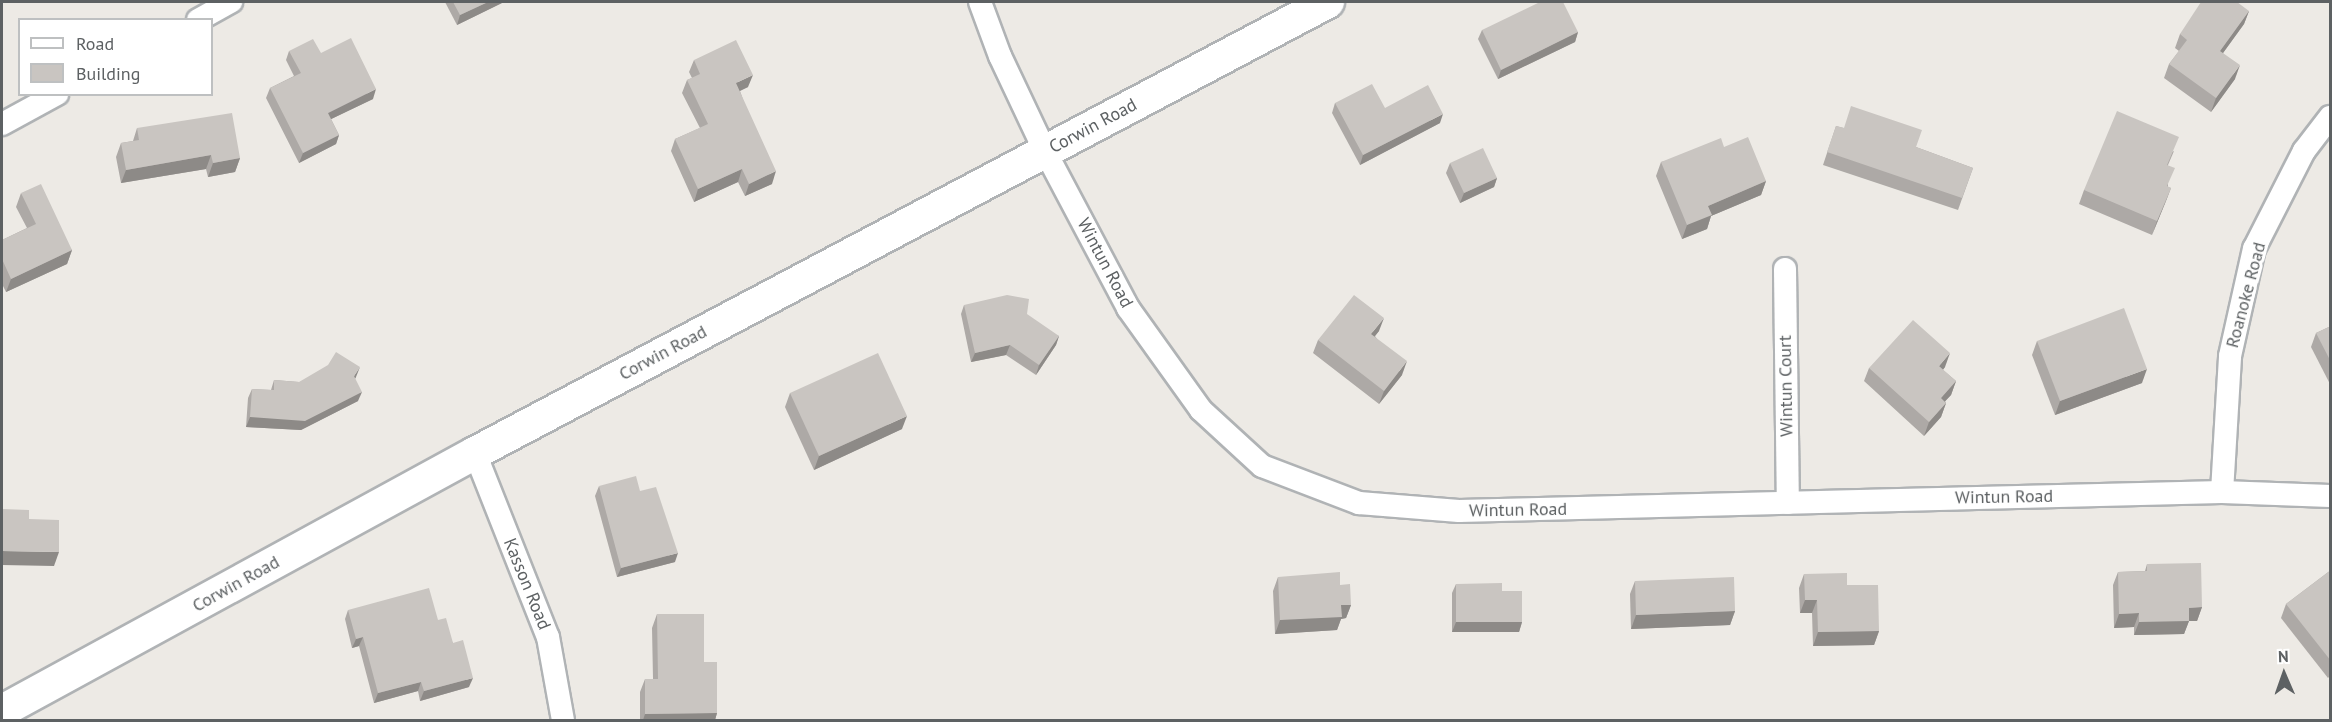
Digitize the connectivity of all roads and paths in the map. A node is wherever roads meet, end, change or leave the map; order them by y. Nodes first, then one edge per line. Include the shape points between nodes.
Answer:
1 (231, 2) edge
2 (980, 2) edge
3 (1328, 2) edge
4 (202, 18) edge
5 (53, 96) edge
6 (2331, 117) edge
7 (2, 124) edge
8 (1045, 151) junction
9 (1785, 270) dead end
10 (475, 453) junction
11 (2222, 492) junction
12 (2331, 496) edge
13 (1788, 503) junction
14 (2, 711) edge
15 (563, 720) edge

1 - 4 street
2 - 8 street, Wintun Road
3 - 8 main road, Corwin Road
5 - 7 street
6 - 11 street, Roanoke Road via 2304,151 2254,249 2230,356
8 - 10 main road, Corwin Road
8 - 13 street, Wintun Road via 1128,308 1201,410 1262,466 1359,503 1459,511
9 - 13 street, Wintun Court
10 - 14 main road, Corwin Road
10 - 15 street, Kasson Road via 548,637
11 - 12 street, Wintun Road
11 - 13 street, Wintun Road

